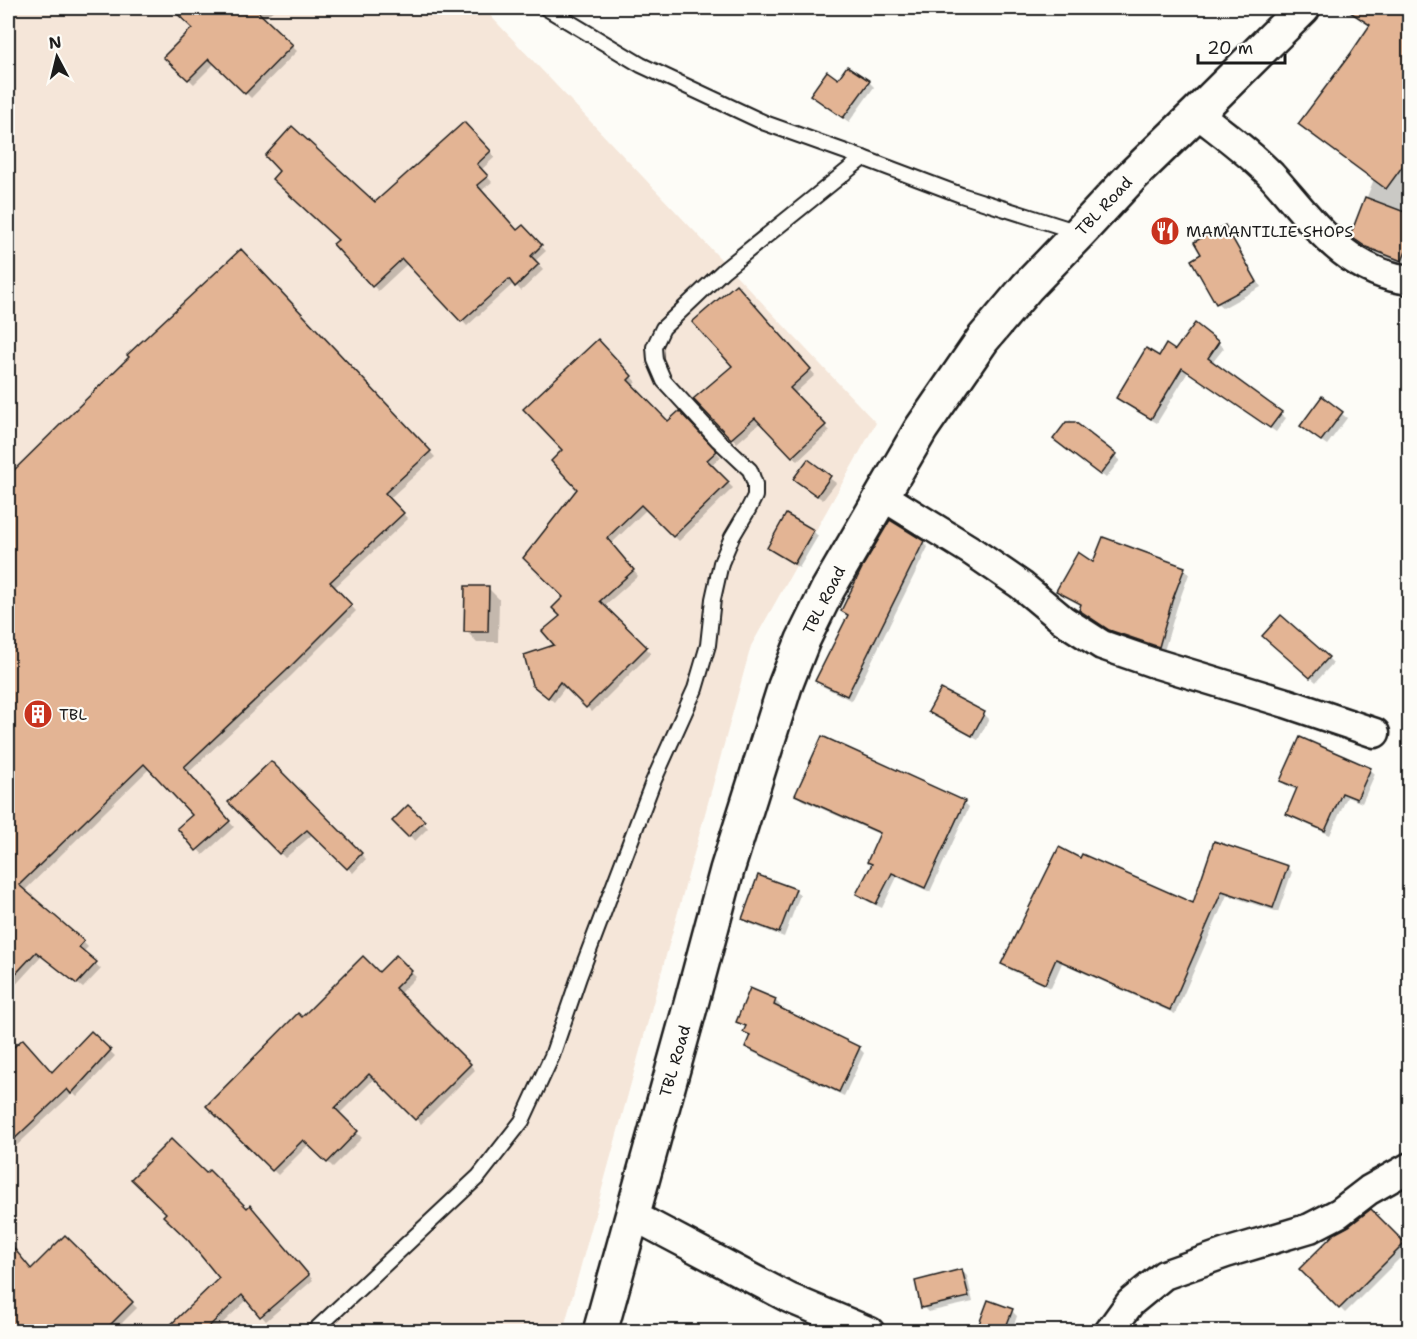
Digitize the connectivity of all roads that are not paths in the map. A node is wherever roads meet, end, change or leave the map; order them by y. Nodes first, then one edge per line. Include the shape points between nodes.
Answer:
1 (546, 8) edge
2 (1303, 8) edge
3 (1197, 113) junction
4 (863, 158) junction
5 (1080, 232) junction
6 (1410, 280) edge
7 (882, 495) junction
8 (1375, 733) dead end
9 (1410, 1167) edge
10 (632, 1215) junction
11 (313, 1332) edge
12 (600, 1332) edge
13 (870, 1332) edge
14 (1109, 1332) edge

1 - 4 lane via 640,65 765,123
2 - 3 street, TBL Road
3 - 5 street, TBL Road
3 - 6 street via 1249,154 1331,243 1363,265
4 - 5 lane via 961,195
4 - 11 lane via 724,270 663,328 654,347 664,381 750,470 755,484 755,496 721,563 712,599 708,645 695,689 653,782 552,1056 522,1121 479,1176
5 - 7 street, TBL Road via 983,339 921,429
7 - 8 street via 987,561 1102,645
7 - 10 street, TBL Road via 828,589 786,686 727,870
9 - 14 street via 1310,1228 1164,1275 1130,1303
10 - 12 street, TBL Road
10 - 13 street via 789,1298

